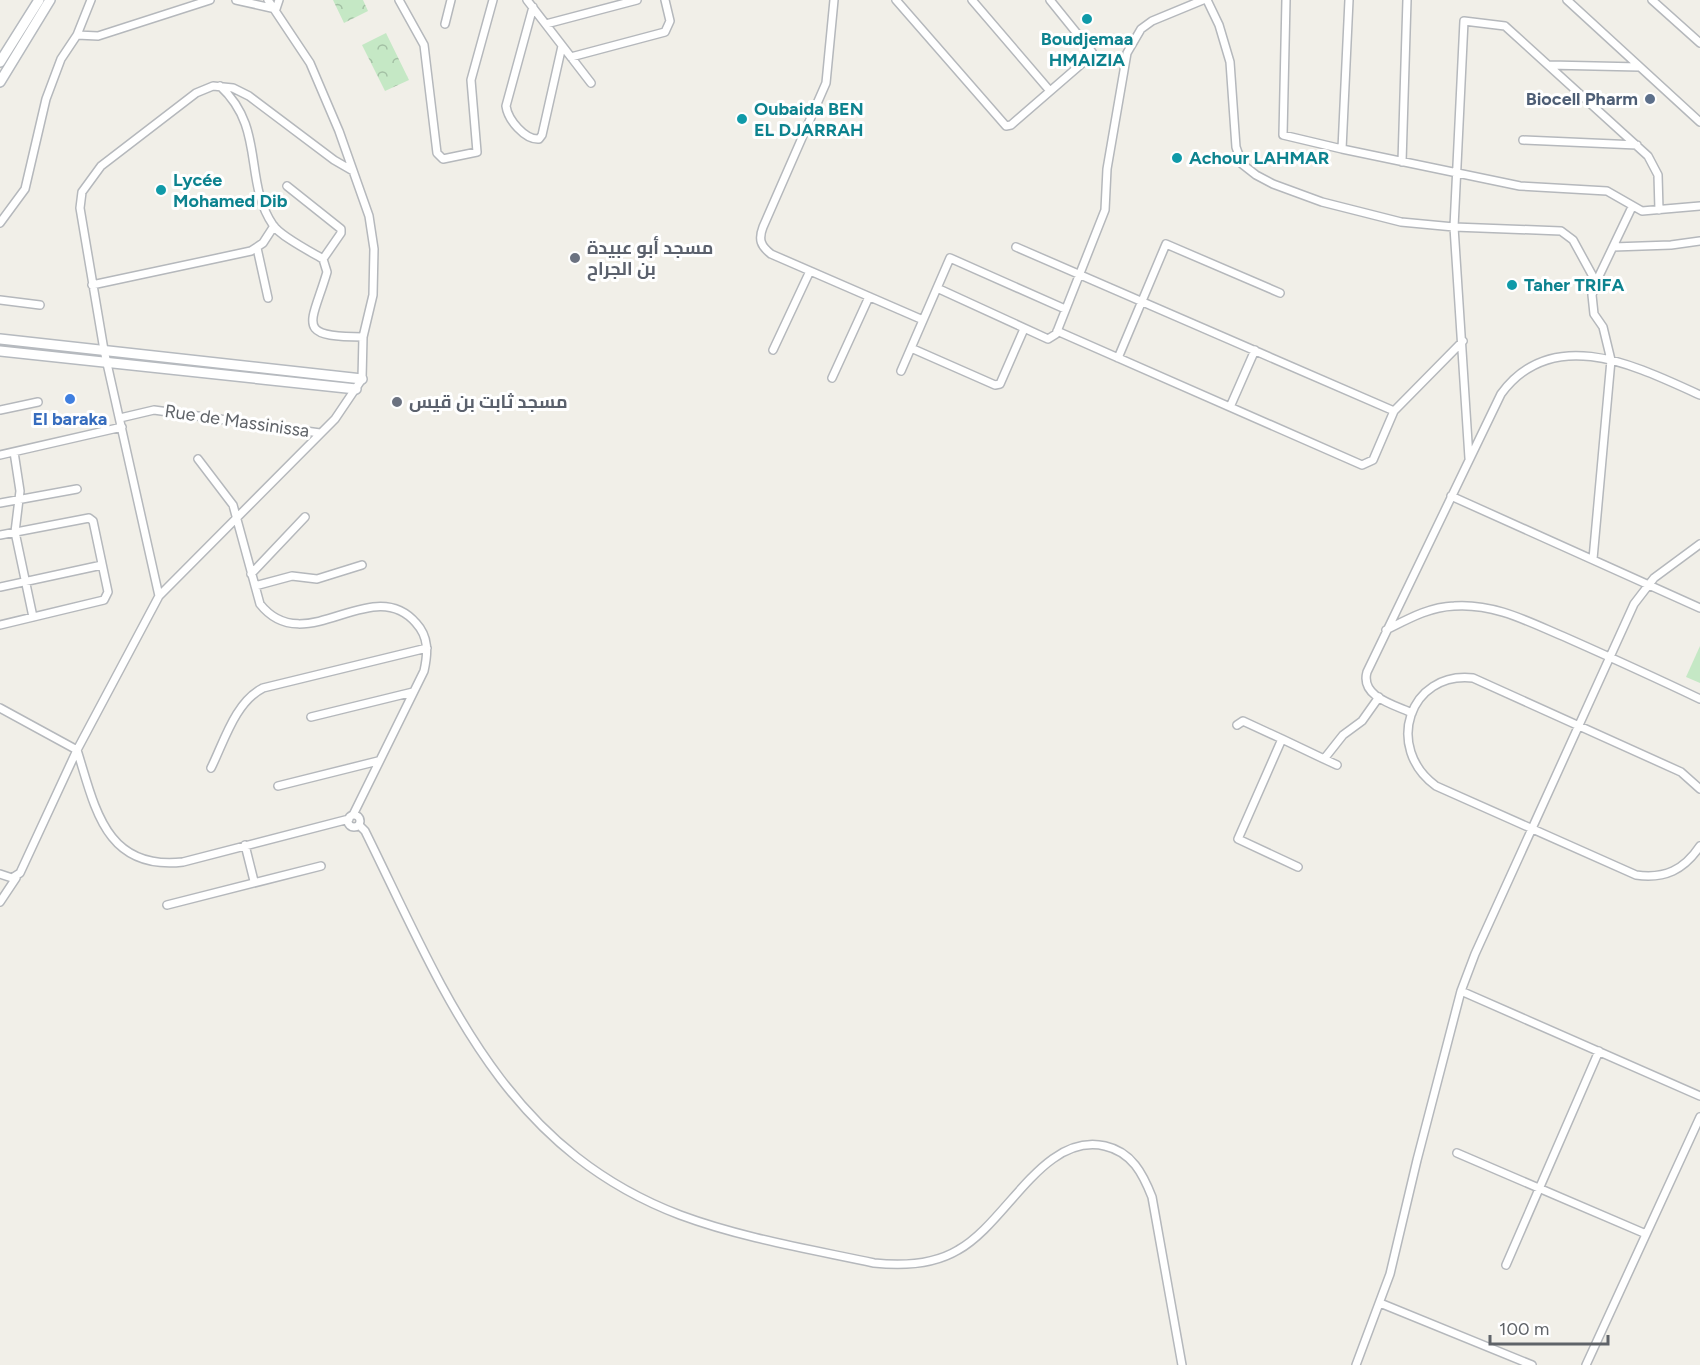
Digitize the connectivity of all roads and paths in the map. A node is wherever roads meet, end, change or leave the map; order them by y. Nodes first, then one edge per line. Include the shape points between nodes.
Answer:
1 (39, 0) edge
2 (50, 0) edge
3 (91, 0) edge
4 (210, 0) edge
5 (236, 0) edge
6 (268, 0) edge
7 (279, 0) edge
8 (399, 0) edge
9 (451, 0) edge
10 (493, 0) edge
11 (527, 0) edge
12 (637, 0) edge
13 (665, 0) edge
14 (834, 0) edge
15 (896, 0) edge
16 (972, 0) edge
17 (1050, 0) edge
18 (1205, 0) edge
19 (1286, 0) edge
20 (1349, 0) edge
21 (1407, 0) edge
22 (1567, 0) edge
23 (1652, 0) edge
24 (533, 7) junction
25 (276, 9) junction
26 (445, 24) dead end
27 (546, 24) junction
28 (77, 35) junction
29 (1700, 43) edge
30 (562, 46) junction
31 (571, 57) junction
32 (0, 62) edge
33 (1549, 65) junction
34 (1641, 67) junction
35 (0, 82) edge
36 (591, 83) dead end
37 (220, 86) junction
38 (1050, 91) junction
39 (1700, 122) edge
40 (1523, 140) dead end
41 (1637, 145) junction
42 (345, 147) junction
43 (1342, 149) junction
44 (334, 160) junction
45 (1402, 162) junction
46 (353, 171) junction
47 (1456, 175) junction
48 (287, 186) dead end
49 (1700, 206) edge
50 (1632, 207) junction
51 (1659, 210) junction
52 (0, 223) edge
53 (273, 226) junction
54 (1454, 226) junction
55 (1700, 241) edge
56 (1016, 247) dead end
57 (1613, 247) junction
58 (257, 248) junction
59 (323, 259) junction
60 (810, 271) junction
61 (1080, 274) junction
62 (1596, 282) junction
63 (92, 285) junction
64 (937, 288) junction
65 (1280, 293) dead end
66 (869, 297) junction
67 (268, 298) dead end
68 (0, 300) edge
69 (1141, 301) junction
70 (40, 306) dead end
71 (1065, 309) junction
72 (923, 320) junction
73 (1024, 329) junction
74 (1057, 331) junction
75 (363, 337) junction
76 (0, 339) edge
77 (1463, 341) junction
78 (911, 348) junction
79 (104, 350) junction
80 (774, 350) dead end
81 (1255, 350) junction
82 (0, 351) edge
83 (1118, 358) junction
84 (1611, 360) junction
85 (108, 364) junction
86 (901, 371) dead end
87 (832, 378) dead end
88 (362, 379) junction
89 (356, 389) junction
90 (1700, 395) edge
91 (38, 402) dead end
92 (1230, 407) junction
93 (0, 410) edge
94 (1394, 411) junction
95 (120, 418) junction
96 (122, 427) junction
97 (320, 433) junction
98 (14, 452) junction
99 (0, 455) edge
100 (198, 459) dead end
101 (1469, 460) junction
102 (77, 489) dead end
103 (1451, 496) junction
104 (20, 499) junction
105 (0, 503) edge
106 (238, 517) junction
107 (305, 517) dead end
108 (15, 532) junction
109 (0, 535) edge
110 (1700, 544) edge
111 (1593, 559) junction
112 (102, 565) junction
113 (362, 565) dead end
114 (251, 574) junction
115 (25, 581) junction
116 (1648, 585) junction
117 (255, 586) junction
118 (0, 587) edge
119 (159, 596) junction
120 (1700, 608) edge
121 (33, 617) junction
122 (0, 625) edge
123 (1386, 630) junction
124 (427, 648) junction
125 (1610, 657) junction
126 (413, 692) junction
127 (1379, 697) junction
128 (1700, 699) edge
129 (0, 708) edge
130 (1412, 713) junction
131 (311, 717) dead end
132 (1237, 725) dead end
133 (1578, 726) junction
134 (1281, 739) junction
135 (77, 750) junction
136 (1324, 759) junction
137 (378, 760) junction
138 (1337, 765) dead end
139 (211, 768) dead end
140 (278, 786) dead end
141 (1700, 789) edge
142 (350, 817) junction
143 (1531, 830) junction
144 (245, 845) junction
145 (1700, 847) edge
146 (321, 866) dead end
147 (1298, 867) dead end
148 (0, 874) edge
149 (16, 878) junction
150 (254, 881) junction
151 (0, 902) edge
152 (167, 905) dead end
153 (1461, 991) junction
154 (1599, 1051) junction
155 (1700, 1096) edge
156 (1700, 1117) edge
157 (1457, 1153) dead end
158 (1540, 1188) junction
159 (1646, 1234) junction
160 (1506, 1265) dead end
161 (1380, 1303) junction
162 (1182, 1365) edge
163 (1356, 1365) edge
164 (1532, 1365) edge
165 (1586, 1365) edge

1 - 32 main road
2 - 35 main road
3 - 28 street
4 - 28 street via 98,36
5 - 25 street
6 - 25 street
7 - 25 street
8 - 10 street via 424,45 437,153 443,159 477,152 471,80
9 - 26 street
11 - 24 street
12 - 27 street
13 - 31 street via 670,21 665,32
14 - 60 street via 826,83 759,237 771,254
15 - 38 street via 1006,126
16 - 38 street
17 - 38 street via 1092,52
18 - 54 street via 1230,62 1236,147 1242,164 1273,184 1322,202 1401,222
18 - 61 street via 1146,25 1127,53 1107,169 1105,210
19 - 43 street via 1283,135
20 - 43 street
21 - 45 street
22 - 34 street
23 - 29 street
24 - 27 street
24 - 30 street via 506,106 523,134 532,140 542,135
25 - 42 street via 310,63
27 - 30 street
28 - 52 street via 61,59 46,99 25,189
30 - 31 street
31 - 36 street
33 - 34 street
33 - 41 street
33 - 47 street via 1505,26 1464,21
34 - 39 street
37 - 44 street via 249,96
37 - 53 street via 249,129 260,195
37 - 63 street via 196,93 101,166 90,179 82,192 80,208
40 - 41 street
41 - 51 street via 1655,166
42 - 44 street
42 - 46 street
43 - 45 street
44 - 46 street
45 - 47 street
46 - 75 street via 369,216 374,249 373,295
47 - 50 street via 1521,186 1607,191
47 - 54 street
48 - 59 street via 341,229
49 - 51 street
50 - 51 street
50 - 57 street
53 - 58 street
53 - 59 street
54 - 62 street via 1561,231 1573,240
54 - 77 street
55 - 57 street
56 - 61 street
57 - 62 street
58 - 63 street
58 - 67 street
59 - 75 street via 327,272 312,316 315,328 327,337
60 - 66 street
60 - 80 street
61 - 69 street
61 - 71 street
62 - 84 street via 1594,314 1603,327
63 - 79 street
64 - 71 street via 950,258
64 - 72 street
64 - 73 street
65 - 69 street via 1166,244
66 - 72 street
66 - 87 street
68 - 70 street
69 - 81 street
69 - 83 street
71 - 74 street
72 - 78 street
73 - 74 street via 1048,339
73 - 78 street via 1000,384 995,385
74 - 83 street
75 - 88 street
76 - 79 main road
77 - 94 street
77 - 101 street
78 - 86 street
79 - 85 street
79 - 88 main road
81 - 92 street
81 - 94 street
82 - 85 main road
83 - 92 street
84 - 90 street
84 - 101 street via 1575,355 1553,359 1518,374 1501,394
84 - 111 street
85 - 89 main road
85 - 95 street
88 - 89 street
89 - 97 street
91 - 93 street
92 - 94 street via 1365,466 1373,460
95 - 96 street
95 - 97 street, Rue de Massinissa via 154,410
96 - 98 street
96 - 119 street
97 - 106 street
98 - 99 street
98 - 104 street
100 - 106 street
101 - 103 street
102 - 104 street
103 - 111 street
103 - 123 street
104 - 105 street
104 - 108 street
106 - 114 street
106 - 119 street
107 - 114 street
108 - 109 street
108 - 112 street via 89,518 93,521
108 - 115 street
110 - 116 street
111 - 116 street
112 - 115 street
112 - 121 street via 108,592 104,600
113 - 117 street via 317,579 292,576
114 - 117 street
115 - 118 street
115 - 121 street
116 - 120 street
116 - 125 street via 1634,604
117 - 124 street via 260,604 268,614 293,624 391,606 411,617
119 - 135 street
121 - 122 street
123 - 125 street via 1436,609 1472,605 1509,613
123 - 127 street via 1365,678 1370,691
124 - 126 street via 424,671
124 - 139 street via 253,693
125 - 128 street
125 - 133 street
126 - 131 street
126 - 137 street
127 - 130 street
127 - 136 street via 1362,721 1343,735
129 - 135 street
130 - 133 street via 1433,687 1458,676 1488,683
130 - 143 street via 1408,742 1416,769 1423,777
132 - 134 street via 1243,721
133 - 141 street via 1681,772
133 - 143 street
134 - 136 street
134 - 147 street via 1238,839
135 - 144 street via 100,823 132,853 170,863
135 - 149 street
136 - 138 street
137 - 140 street
137 - 142 street
142 - 144 street
142 - 162 street via 353,827 359,825 365,831 453,1008 480,1053 526,1112 600,1173 650,1201 708,1225 896,1265 937,1260 973,1241 1053,1157 1068,1148 1082,1144 1109,1147 1133,1162 1152,1197
143 - 145 street via 1636,875 1650,877 1674,872
143 - 153 street
144 - 150 street
146 - 150 street
148 - 149 street
149 - 151 street
150 - 152 street
153 - 154 street
153 - 161 street
154 - 155 street
154 - 158 street
156 - 159 street
157 - 158 street
158 - 159 street
158 - 160 street
159 - 165 street
161 - 163 street
161 - 164 street

